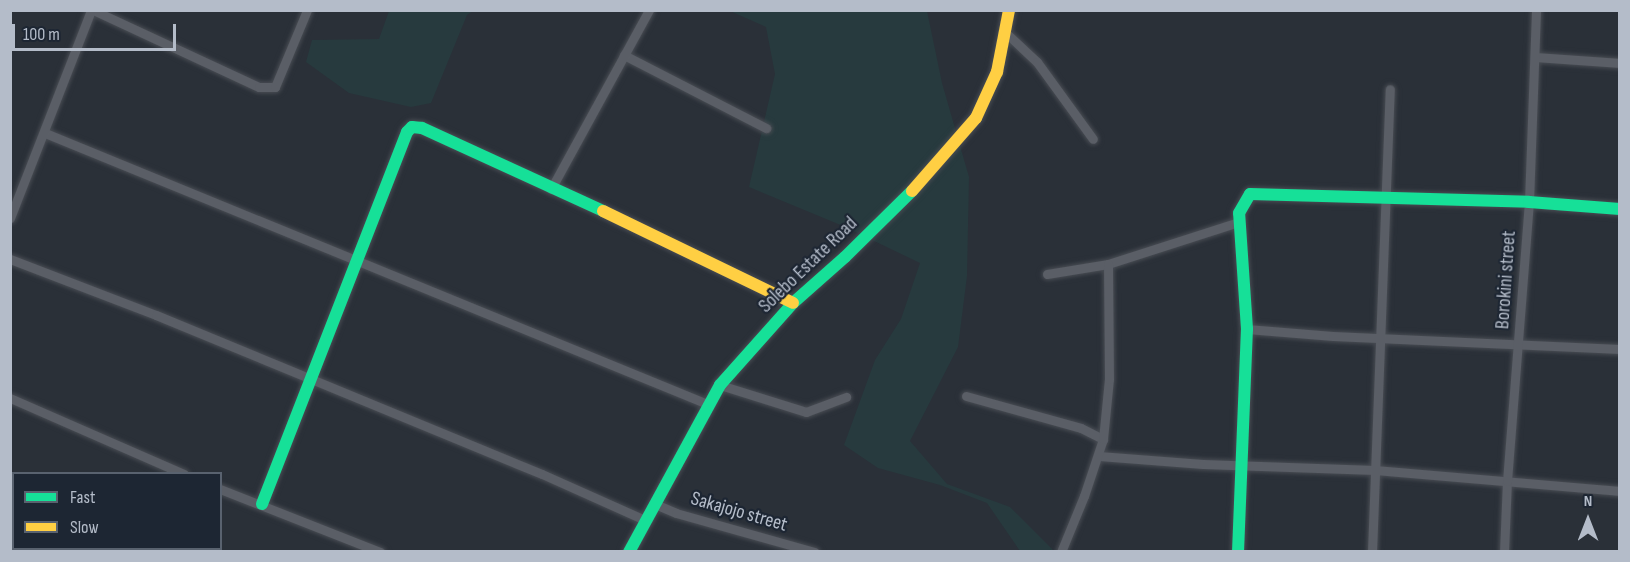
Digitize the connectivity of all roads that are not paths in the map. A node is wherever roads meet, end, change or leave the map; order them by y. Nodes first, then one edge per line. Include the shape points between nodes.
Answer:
1 (92, 10) edge
2 (307, 10) edge
3 (649, 10) edge
4 (1009, 10) edge
5 (1536, 10) edge
6 (1005, 32) junction
7 (624, 55) junction
8 (1536, 57) junction
9 (1620, 63) edge
10 (1390, 89) dead end
11 (766, 128) dead end
12 (45, 133) junction
13 (1093, 140) dead end
14 (551, 189) junction
15 (1386, 197) junction
16 (1529, 202) junction
17 (1620, 209) edge
18 (10, 218) edge
19 (1239, 222) junction
20 (10, 259) edge
21 (356, 262) junction
22 (1108, 264) junction
23 (1047, 274) dead end
24 (793, 303) junction
25 (1246, 329) junction
26 (1380, 338) junction
27 (1520, 345) junction
28 (1620, 349) edge
29 (309, 379) junction
30 (720, 385) junction
31 (966, 396) dead end
32 (846, 397) dead end
33 (10, 398) edge
34 (710, 405) junction
35 (1103, 439) junction
36 (1099, 456) junction
37 (1242, 464) junction
38 (1375, 470) junction
39 (179, 472) edge
40 (1507, 482) junction
41 (222, 490) edge
42 (1620, 491) edge
43 (262, 504) junction
44 (655, 504) junction
45 (645, 520) junction
46 (380, 552) edge
47 (629, 552) edge
48 (814, 552) edge
49 (1061, 552) edge
50 (1238, 552) edge
51 (1372, 552) edge
52 (1504, 552) edge

1 - 2 street via 259,87 274,87
1 - 12 street
3 - 7 street
4 - 6 street, Solebo Estate Road
5 - 8 street, Borokini street
6 - 13 street via 1037,62
6 - 24 street, Solebo Estate Road via 996,72 976,118 920,183
7 - 11 street
7 - 14 street
8 - 9 street
8 - 16 street, Borokini street
10 - 15 street
12 - 18 street
12 - 21 street
14 - 21 street via 422,128 412,127
14 - 24 street
15 - 16 street
15 - 19 street via 1250,194 1239,213
15 - 26 street
16 - 17 street
16 - 27 street, Borokini street
19 - 22 street
19 - 25 street
20 - 29 street
21 - 29 street
21 - 34 street
22 - 23 street
22 - 35 street via 1109,379
24 - 30 street, Solebo Estate Road
25 - 26 street
25 - 37 street
26 - 27 street
26 - 38 street
27 - 28 street
27 - 40 street, Borokini street
29 - 43 street
29 - 45 street
30 - 32 street via 806,412
30 - 34 street, Solebo Estate Road
31 - 35 street via 1081,428
33 - 39 street
34 - 44 street, Solebo Estate Road
35 - 36 street
36 - 37 street
36 - 49 street
37 - 38 street
37 - 50 street
38 - 40 street
38 - 51 street
40 - 42 street
40 - 52 street, Borokini street
41 - 43 street
43 - 46 street
44 - 45 street, Solebo Estate Road
44 - 48 street, Sakajojo street
45 - 47 street, Solebo Estate Road

